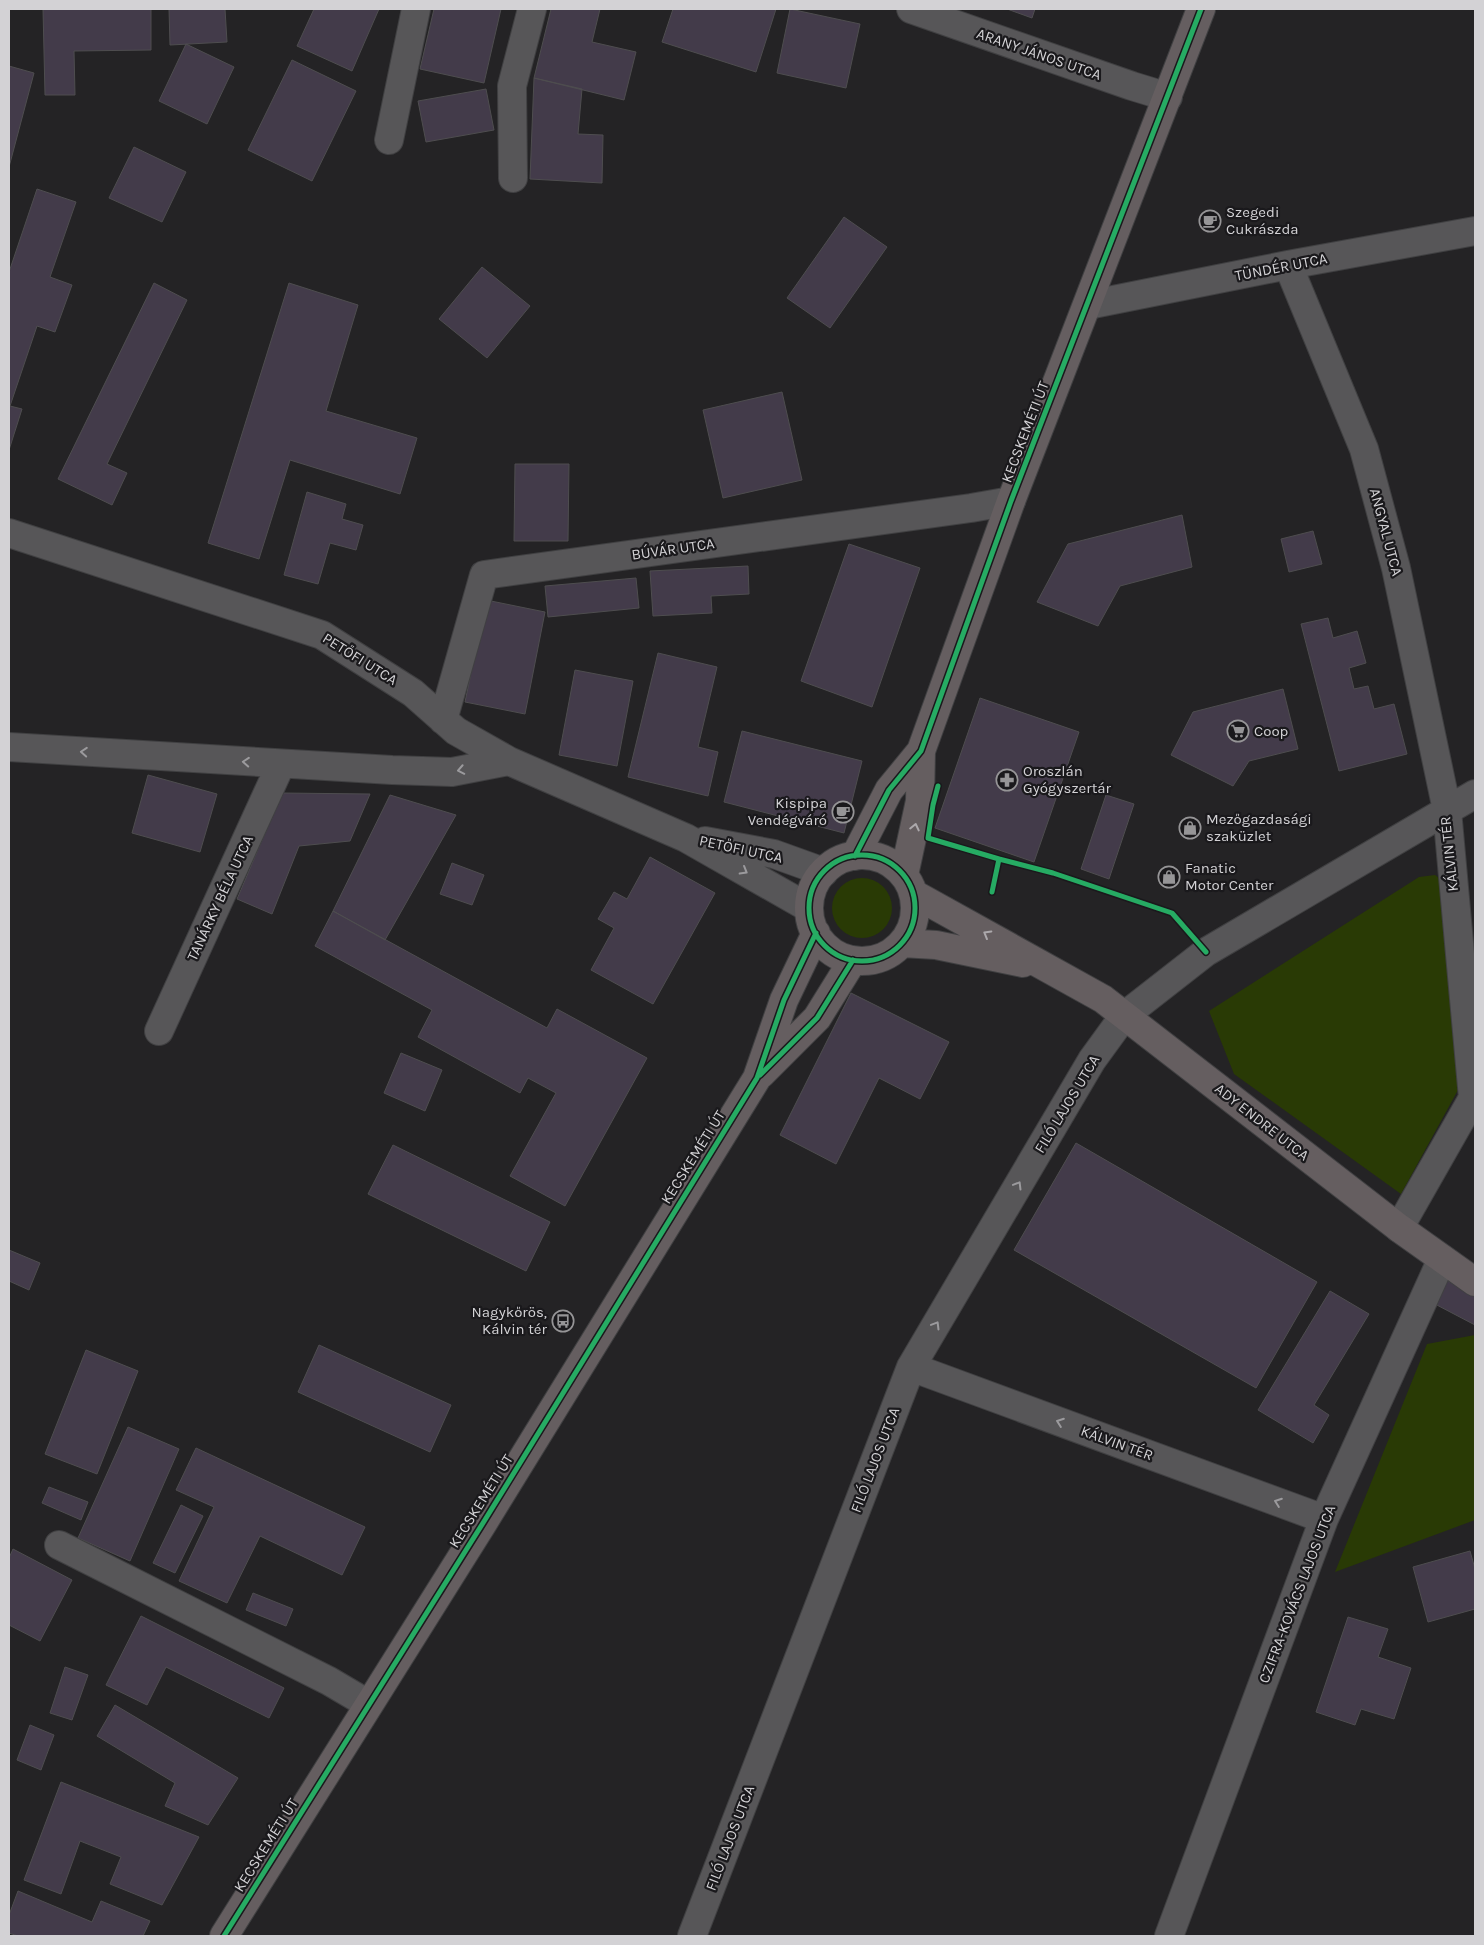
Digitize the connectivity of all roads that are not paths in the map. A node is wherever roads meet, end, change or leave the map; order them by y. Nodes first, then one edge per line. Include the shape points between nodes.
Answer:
1 (416, 9) edge
2 (532, 9) edge
3 (911, 9) edge
4 (1201, 9) edge
5 (1168, 97) junction
6 (389, 140) dead end
7 (513, 178) dead end
8 (1475, 231) edge
9 (1288, 265) junction
10 (1088, 305) junction
11 (1012, 500) junction
12 (9, 533) edge
13 (443, 720) junction
14 (9, 747) edge
15 (921, 750) junction
16 (509, 761) junction
17 (281, 764) junction
18 (1475, 794) edge
19 (1447, 810) junction
20 (686, 838) junction
21 (855, 856) junction
22 (824, 872) junction
23 (909, 884) junction
24 (813, 921) junction
25 (902, 943) junction
26 (853, 960) junction
27 (1044, 968) junction
28 (1124, 1016) junction
29 (159, 1031) dead end
30 (757, 1078) junction
31 (1399, 1228) junction
32 (1442, 1259) junction
33 (1475, 1282) edge
34 (911, 1367) junction
35 (1324, 1519) junction
36 (59, 1545) dead end
37 (368, 1704) junction
38 (224, 1936) edge
39 (692, 1936) edge
40 (1169, 1936) edge

1 - 6 street
2 - 7 street via 512,86
3 - 5 street, ARANY JÁNOS UTCA
4 - 5 main road, KECSKEMÉTI ÚT
5 - 10 main road, KECSKEMÉTI ÚT
8 - 9 street, TÜNDÉR UTCA
9 - 10 street, TÜNDÉR UTCA
9 - 19 street, ANGYAL UTCA via 1364,449 1396,568
10 - 11 main road, KECSKEMÉTI ÚT
11 - 13 street, BÚVÁR UTCA via 484,575
11 - 15 main road, KECSKEMÉTI ÚT
12 - 13 street, PETŐFI UTCA via 322,635 413,693
13 - 16 street, PETŐFI UTCA
17 -> 14 street
15 - 21 main road, KECSKEMÉTI ÚT via 888,790
23 -> 15 main road, KECSKEMÉTI ÚT via 920,801
16 -> 17 street via 452,772
16 - 20 street, PETŐFI UTCA
17 - 29 street, TANÁRKY BÉLA UTCA
18 - 19 street
19 - 28 street, KÁLVIN TÉR via 1206,952
19 - 31 street, KÁLVIN TÉR via 1473,1098
20 - 22 street, PETŐFI UTCA via 774,854
20 -> 24 street, PETŐFI UTCA
21 - 22 main road via 833,864
21 - 23 main road via 873,856 890,863
22 - 24 main road via 811,895
23 - 25 main road via 915,906 914,920
27 -> 23 main road, ADY ENDRE UTCA
24 - 26 main road via 823,943 831,951
24 - 30 main road, KECSKEMÉTI ÚT
25 - 26 main road via 880,958
25 - 27 main road, ADY ENDRE UTCA via 936,945
26 - 30 main road, KECSKEMÉTI ÚT via 816,1018
27 - 28 main road, ADY ENDRE UTCA via 1102,999
28 - 31 main road, ADY ENDRE UTCA
34 -> 28 street, FILÓ LAJOS UTCA via 1092,1060
30 - 37 main road, KECSKEMÉTI ÚT
31 - 32 main road, ADY ENDRE UTCA
32 - 33 main road, ADY ENDRE UTCA
32 - 35 street, CZIFRA-KOVÁCS LAJOS UTCA
35 -> 34 street, KÁLVIN TÉR
34 - 39 street, FILÓ LAJOS UTCA
35 - 40 street, CZIFRA-KOVÁCS LAJOS UTCA
36 - 37 street via 329,1681
37 - 38 main road, KECSKEMÉTI ÚT

